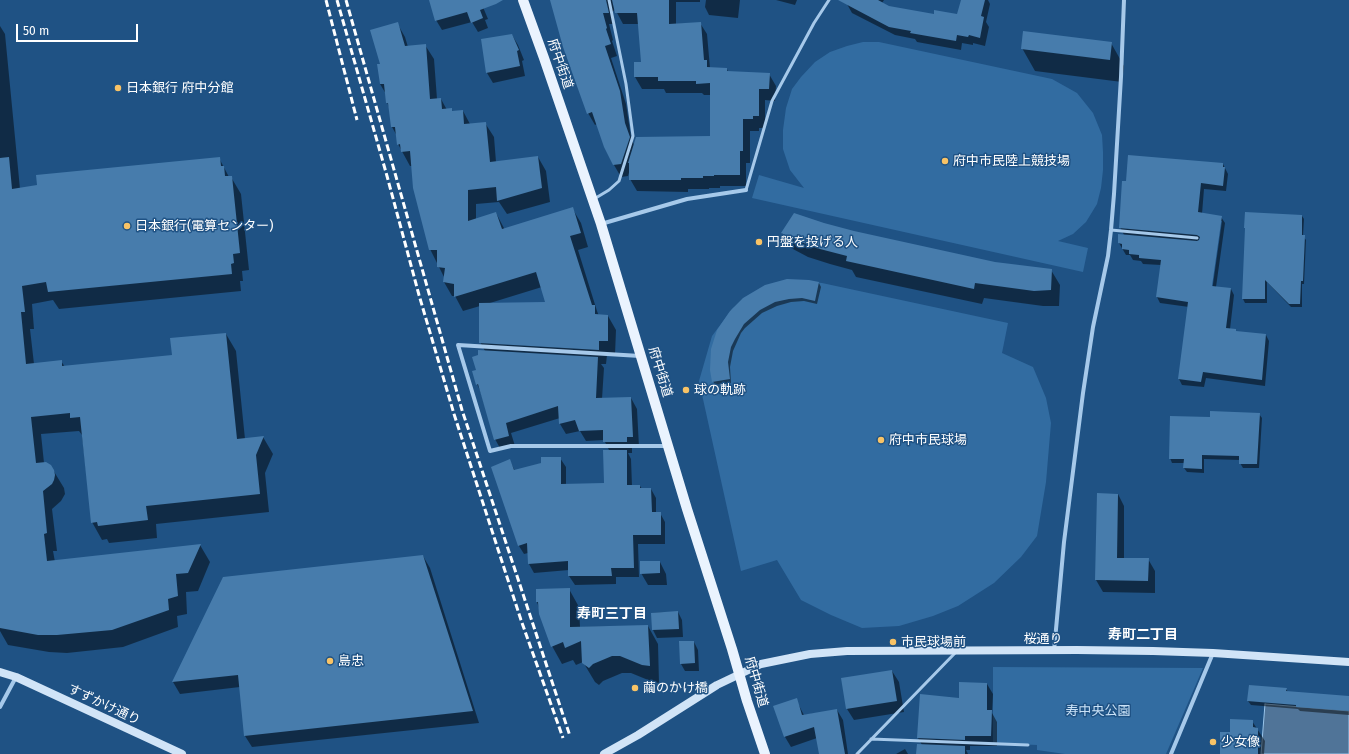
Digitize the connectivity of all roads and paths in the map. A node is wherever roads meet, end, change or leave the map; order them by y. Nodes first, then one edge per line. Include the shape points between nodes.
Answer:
1 (523, 0) edge
2 (609, 0) edge
3 (829, 0) edge
4 (1124, 0) edge
5 (746, 190) joint
6 (592, 200) junction
7 (600, 224) junction
8 (1111, 230) junction
9 (1197, 238) dead end
10 (641, 356) junction
11 (668, 446) junction
12 (956, 651) junction
13 (1054, 651) junction
14 (1213, 653) junction
15 (1349, 662) edge
16 (0, 665) edge
17 (0, 672) edge
18 (740, 674) junction
19 (16, 678) junction
20 (0, 707) edge
21 (871, 739) junction
22 (1028, 745) dead end
23 (182, 754) edge
24 (604, 754) edge
25 (765, 754) edge
26 (857, 754) edge
27 (1171, 754) edge

1 - 6 main road, 府中街道
2 - 6 lane via 626,84 633,136 619,181
3 - 5 lane via 772,101
4 - 8 street
5 - 7 street via 687,199
6 - 7 main road, 府中街道
7 - 10 main road, 府中街道
8 - 9 lane
8 - 13 street via 1083,393 1064,542
10 - 11 main road, 府中街道
10 - 11 street via 458,345 490,451 511,446
11 - 18 main road, 府中街道
12 - 13 street, 桜通り
12 - 18 street, 桜通り via 847,651 810,654 761,664
12 - 21 lane
13 - 14 street, 桜通り
14 - 15 street, 桜通り
14 - 27 street
16 - 19 street, すずかけ通り
17 - 19 street, すずかけ通り
18 - 24 street via 716,684
18 - 25 main road, 府中街道
19 - 20 street
19 - 23 street, すずかけ通り
21 - 22 lane
21 - 26 lane

